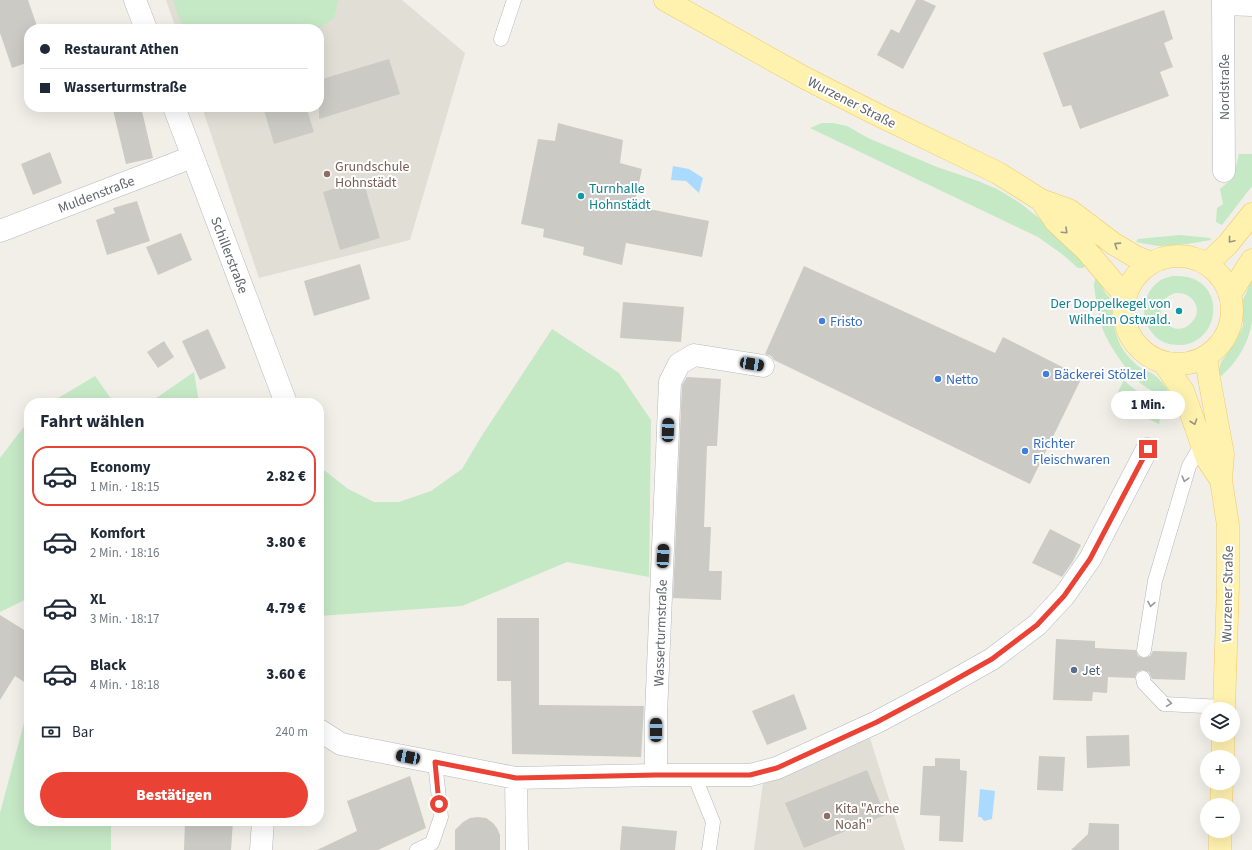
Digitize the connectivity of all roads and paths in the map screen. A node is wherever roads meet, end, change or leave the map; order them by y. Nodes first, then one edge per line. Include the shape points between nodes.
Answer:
1 (135, 0) edge
2 (514, 0) edge
3 (665, 0) edge
4 (1223, 2) edge
5 (1252, 6) edge
6 (144, 24) edge
7 (501, 39) dead end
8 (176, 112) edge
9 (192, 157) junction
10 (1224, 171) dead end
11 (1041, 200) junction
12 (1252, 214) edge
13 (0, 231) edge
14 (1252, 260) edge
15 (1151, 263) junction
16 (1207, 264) junction
17 (1230, 294) junction
18 (1125, 296) junction
19 (1206, 357) junction
20 (1164, 364) junction
21 (763, 366) dead end
22 (284, 398) edge
23 (1202, 444) junction
24 (1148, 449) dead end
25 (1221, 480) junction
26 (1144, 650) dead end
27 (1143, 678) dead end
28 (1224, 702) edge
29 (1200, 706) edge
30 (324, 733) edge
31 (435, 762) junction
32 (656, 775) junction
33 (694, 775) junction
34 (516, 778) junction
35 (263, 826) edge
36 (1220, 838) edge
37 (261, 850) edge
38 (417, 850) edge
39 (517, 850) edge
40 (709, 850) edge
41 (1220, 850) edge

1 - 6 street
2 - 7 lane
3 - 11 main road, Wurzener Straße via 805,78 998,173
4 - 5 street, Nordstraße
4 - 10 street, Nordstraße
8 - 9 street, Schillerstraße
9 - 13 street, Muldenstraße
9 - 22 street, Schillerstraße
15 -> 11 main road, Wurzener Straße via 1114,244 1069,210
11 -> 18 main road, Wurzener Straße via 1056,222 1086,250
12 -> 16 main road via 1228,244
14 - 17 main road
15 - 16 main road, Wurzener Straße via 1175,256 1192,258
15 - 18 main road, Wurzener Straße via 1133,279
16 - 17 main road, Wurzener Straße via 1219,275
17 - 19 main road, Wurzener Straße via 1232,310 1226,337
18 - 20 main road, Wurzener Straße via 1123,315 1132,341 1146,355
19 - 20 main road, Wurzener Straße via 1184,365
19 - 25 main road, Wurzener Straße via 1223,454
20 -> 23 main road, Wurzener Straße via 1183,391
21 - 32 street, Wasserturmstraße via 694,355 679,364 670,382 656,715
23 - 25 main road, Wurzener Straße via 1207,459
23 -> 26 lane via 1189,466 1155,581
24 - 33 street via 1090,559 1064,596 1037,625 992,659 877,722 777,768 750,775
25 - 28 main road, Wurzener Straße via 1228,533
27 -> 29 lane via 1144,683 1164,704
30 - 31 street via 340,744
31 - 34 street
31 - 38 lane via 441,817 432,843
32 - 33 street
32 - 34 street
33 - 40 lane via 713,822
34 - 39 street
35 - 37 street
36 - 41 main road

